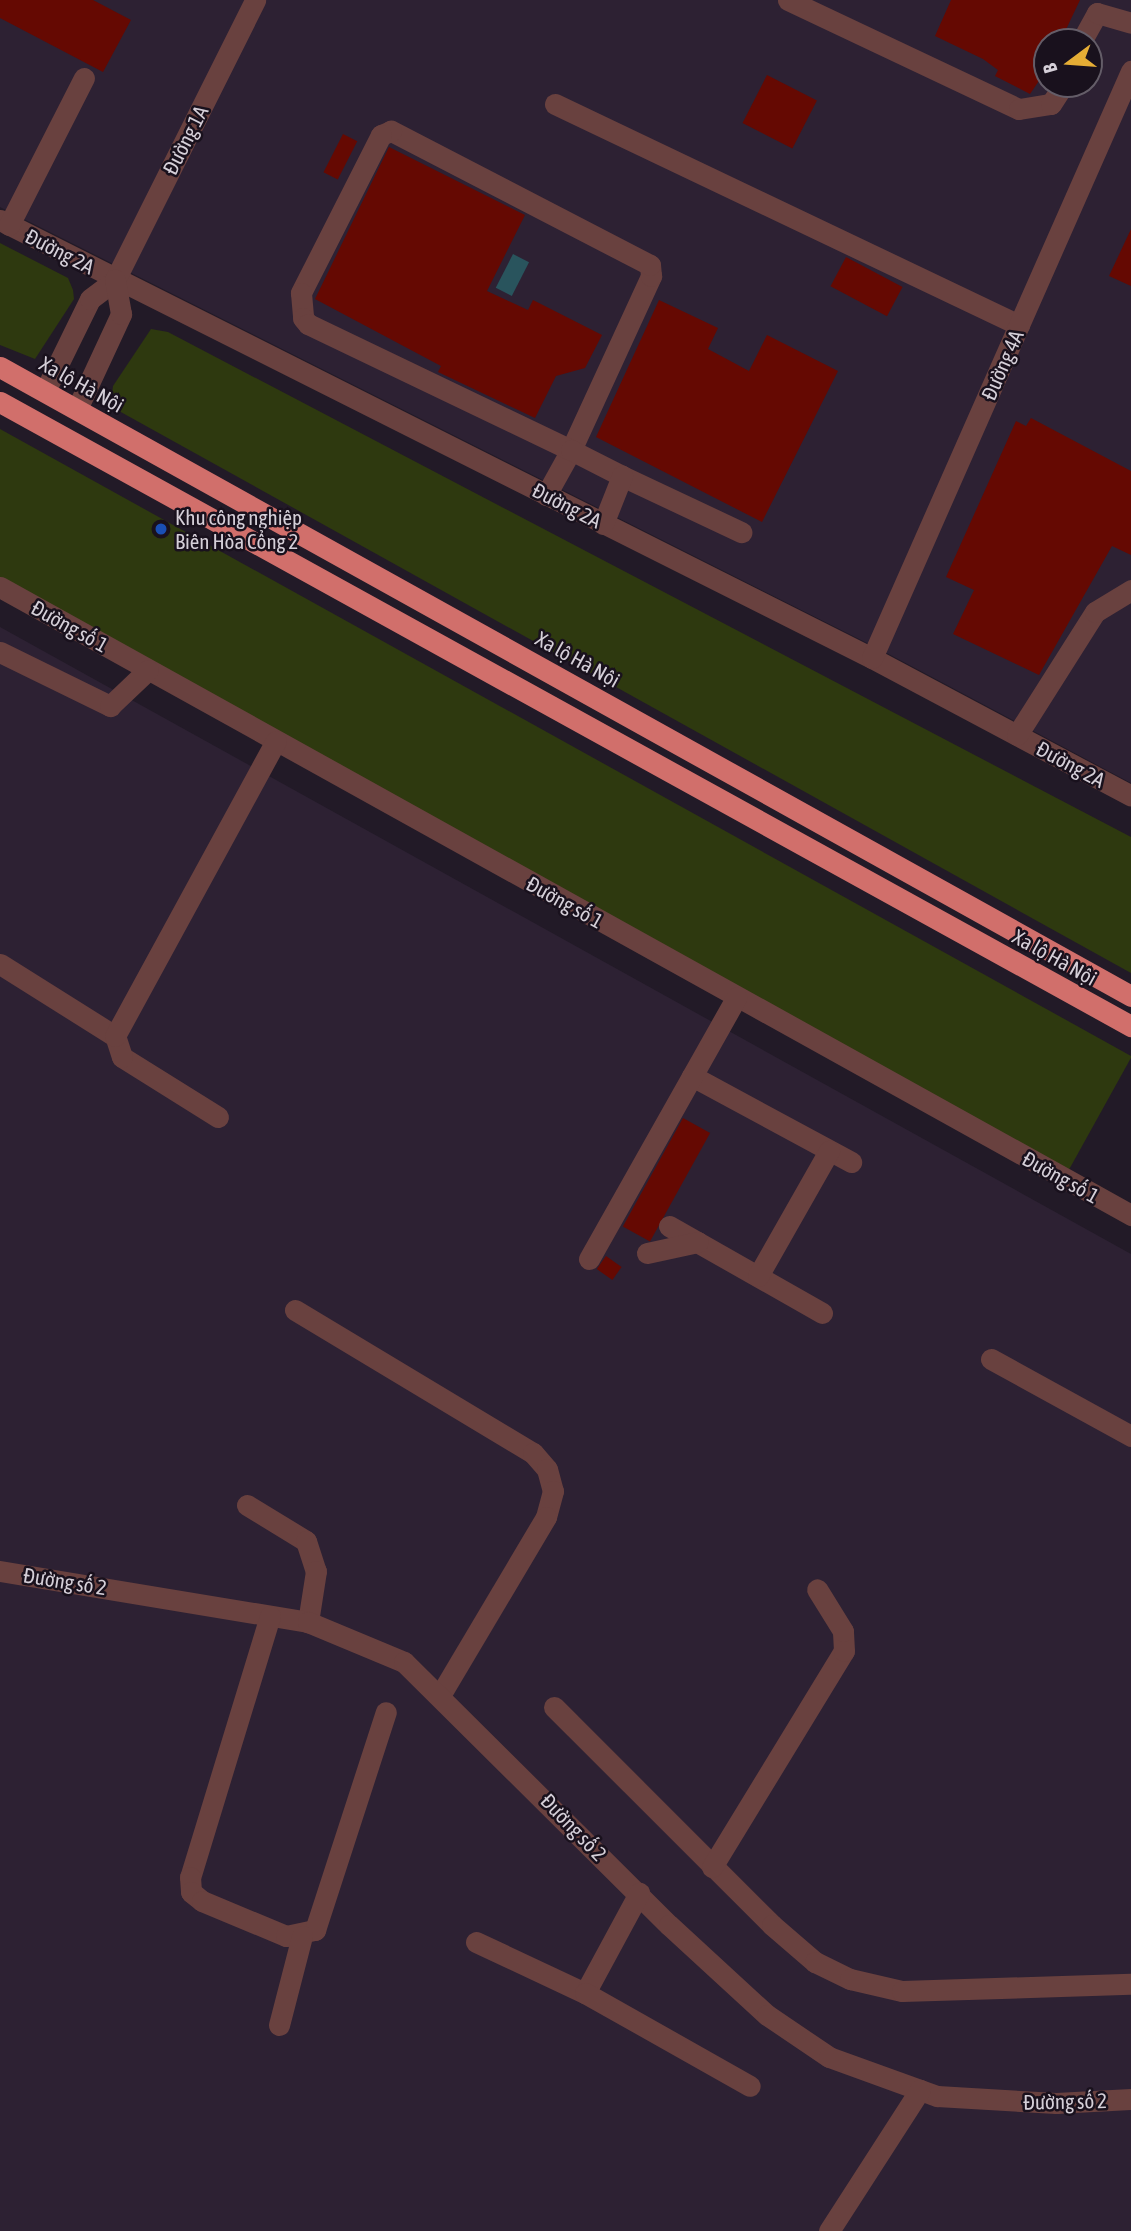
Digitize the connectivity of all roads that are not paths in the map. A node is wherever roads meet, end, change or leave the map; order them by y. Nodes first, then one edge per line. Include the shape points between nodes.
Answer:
1 (255, 0) edge
2 (788, 0) edge
3 (1131, 23) edge
4 (1089, 28) edge
5 (1131, 71) edge
6 (84, 78) dead end
7 (1055, 98) edge
8 (555, 104) dead end
9 (4, 222) edge
10 (115, 280) junction
11 (1019, 326) junction
12 (0, 366) edge
13 (45, 391) junction
14 (0, 402) edge
15 (77, 409) junction
16 (571, 450) junction
17 (622, 476) junction
18 (546, 495) junction
19 (603, 524) junction
20 (741, 532) dead end
21 (0, 587) edge
22 (1131, 590) edge
23 (0, 652) edge
24 (872, 658) junction
25 (148, 670) junction
26 (1017, 735) junction
27 (276, 741) junction
28 (1131, 796) edge
29 (0, 964) edge
30 (1131, 996) edge
31 (736, 998) junction
32 (1131, 1026) edge
33 (115, 1036) junction
34 (692, 1076) junction
35 (218, 1117) dead end
36 (830, 1151) junction
37 (851, 1163) dead end
38 (1131, 1215) edge
39 (669, 1226) dead end
40 (698, 1242) junction
41 (647, 1253) dead end
42 (589, 1259) dead end
43 (758, 1276) junction
44 (295, 1310) dead end
45 (822, 1313) dead end
46 (991, 1359) dead end
47 (1131, 1436) edge
48 (247, 1505) dead end
49 (0, 1571) edge
50 (817, 1589) dead end
51 (270, 1616) junction
52 (308, 1622) junction
53 (440, 1693) junction
54 (554, 1707) dead end
55 (386, 1712) dead end
56 (712, 1867) junction
57 (639, 1893) junction
58 (302, 1936) junction
59 (476, 1942) dead end
60 (1131, 1984) edge
61 (585, 1993) junction
62 (279, 2025) dead end
63 (750, 2086) dead end
64 (920, 2090) junction
65 (1131, 2099) edge
66 (829, 2231) edge

1 - 10 street, Đường 1A
2 - 7 street via 1019,109 1051,104
3 - 4 street via 1097,13
5 - 11 street, Đường 4A
6 - 9 street
8 - 11 street
9 - 10 street, Đường 2A
10 - 13 street, Đường 1A via 90,299
10 - 15 street via 121,314
10 - 18 street, Đường 2A
11 - 24 street, Đường 4A
12 - 13 highway, Xa lộ Hà Nội
13 - 15 highway, Xa lộ Hà Nội
14 - 32 highway, Xa lộ Hà Nội
15 - 30 highway, Xa lộ Hà Nội
16 - 16 street via 303,318 301,293 381,135 391,131 650,265 651,276
16 - 17 street
16 - 18 street
17 - 19 street
17 - 20 street
18 - 19 street, Đường 2A
19 - 24 street, Đường 2A
21 - 25 street, Đường số 1
22 - 26 street via 1095,612
23 - 25 street via 110,706
24 - 26 street, Đường 2A
25 - 27 street, Đường số 1
26 - 28 street, Đường 2A
27 - 31 street, Đường số 1
27 - 33 street
29 - 33 street
31 - 34 street
31 - 38 street, Đường số 1
33 - 35 street via 122,1057
34 - 36 street
34 - 42 street
36 - 37 street
36 - 43 street
39 - 40 street
40 - 41 street
40 - 43 street
43 - 45 street
44 - 53 street via 533,1452 547,1469 553,1491 546,1517
46 - 47 street
48 - 52 street via 306,1541 316,1571
49 - 51 street, Đường số 2
50 - 56 street via 843,1631 844,1651
51 - 52 street, Đường số 2
51 - 58 street via 191,1884 202,1901 286,1936
52 - 53 street, Đường số 2 via 404,1662
53 - 57 street, Đường số 2
54 - 56 street
55 - 58 street via 315,1930
56 - 60 street via 815,1962 880,1988
57 - 61 street
57 - 64 street, Đường số 2 via 766,2015 829,2057
58 - 62 street
59 - 61 street
61 - 63 street
64 - 65 street, Đường số 2 via 985,2101
64 - 66 street

